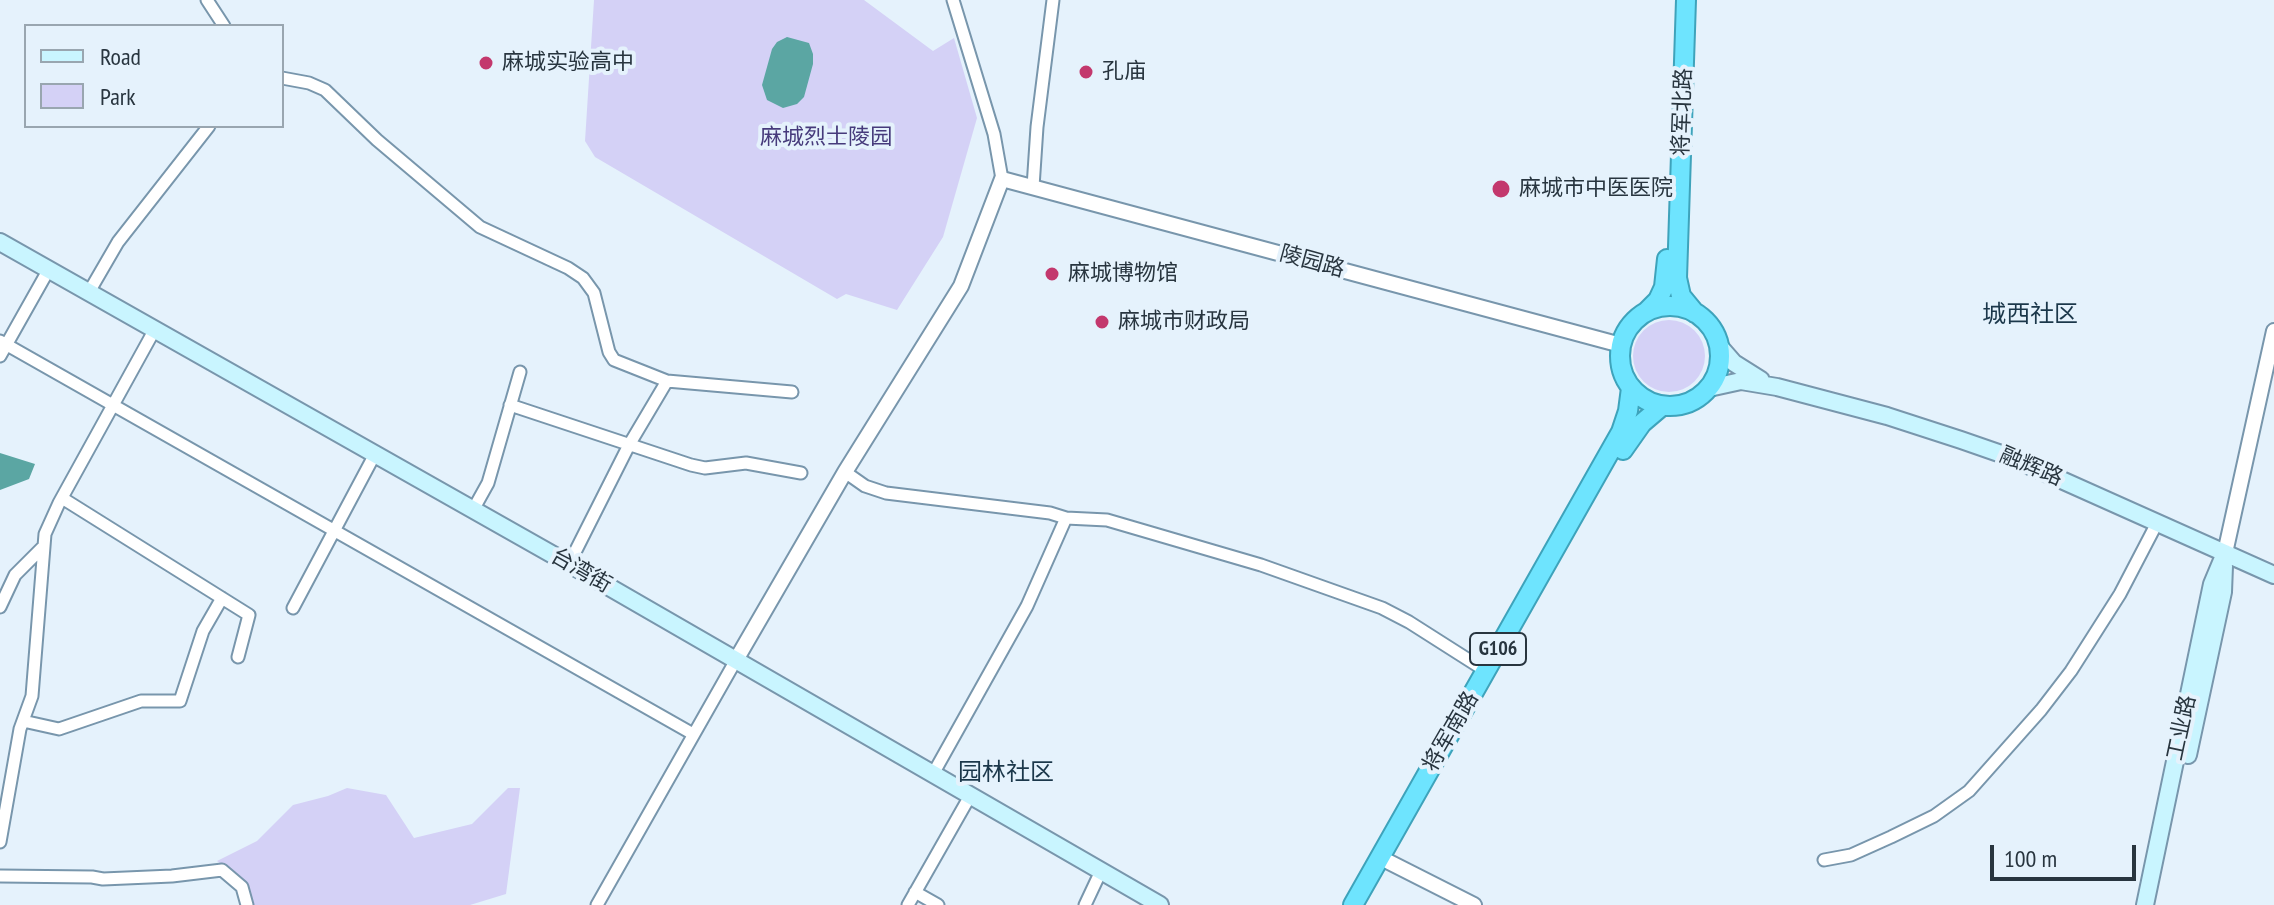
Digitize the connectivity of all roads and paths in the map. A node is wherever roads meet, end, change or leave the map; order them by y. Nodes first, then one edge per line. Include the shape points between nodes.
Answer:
1 (207, 0) edge
2 (953, 0) edge
3 (1053, 0) edge
4 (1675, 0) edge
5 (1686, 0) edge
6 (223, 24) edge
7 (284, 78) edge
8 (207, 128) edge
9 (1002, 179) junction
10 (1033, 187) junction
11 (0, 242) edge
12 (49, 269) junction
13 (89, 292) junction
14 (1646, 312) junction
15 (1695, 313) junction
16 (155, 329) junction
17 (2273, 336) edge
18 (3, 343) edge
19 (1621, 345) junction
20 (1720, 347) junction
21 (0, 356) edge
22 (520, 372) dead end
23 (667, 381) junction
24 (1777, 387) junction
25 (1631, 388) junction
26 (1709, 388) junction
27 (792, 392) dead end
28 (113, 405) junction
29 (510, 405) junction
30 (1662, 406) junction
31 (629, 445) junction
32 (375, 454) junction
33 (845, 472) junction
34 (801, 473) dead end
35 (62, 498) junction
36 (473, 510) junction
37 (1066, 518) junction
38 (2157, 523) junction
39 (335, 531) junction
40 (42, 548) junction
41 (2225, 553) junction
42 (569, 564) junction
43 (2274, 575) edge
44 (222, 598) junction
45 (0, 607) edge
46 (293, 608) dead end
47 (238, 657) dead end
48 (736, 660) junction
49 (1486, 671) junction
50 (23, 721) junction
51 (693, 734) junction
52 (933, 774) junction
53 (970, 796) junction
54 (0, 842) edge
55 (1824, 860) dead end
56 (1389, 862) junction
57 (1101, 871) junction
58 (0, 876) edge
59 (915, 892) junction
60 (247, 905) edge
61 (597, 905) edge
62 (908, 905) edge
63 (938, 905) edge
64 (1085, 905) edge
65 (1160, 905) edge
66 (1353, 905) edge
67 (1364, 905) edge
68 (1474, 905) edge
69 (2145, 905) edge
70 (2156, 905) edge

1 - 6 street
2 - 9 street via 994,134
3 - 10 street
4 - 14 highway, 将军北路 via 1666,278 1658,300
5 - 15 highway, 将军北路 via 1677,278 1681,296
7 - 23 street via 325,90 480,227 583,278 594,293 614,360
8 - 13 street via 118,242
9 - 10 street, 陵园路
9 - 33 street via 961,286
10 - 19 street, 陵园路
11 - 12 main road, 台湾街
12 - 13 main road, 台湾街
12 - 18 street
13 - 16 main road, 台湾街
14 - 15 highway via 1671,306
14 - 19 highway
15 - 20 highway via 1714,331
16 - 28 street
16 - 32 main road, 台湾街
17 - 41 street, 工业路
18 - 21 street
18 - 28 street
19 - 25 highway, G106 via 1622,372
20 - 24 main road via 1742,369
20 - 26 highway via 1718,372
22 - 29 street
23 - 27 street
23 - 31 street
24 - 26 main road via 1741,381
24 - 38 main road, 融辉路 via 2010,457
25 - 30 highway
25 - 49 highway, 将军南路 / G106 via 1621,432
26 - 30 highway, G106 via 1688,403
28 - 35 street
28 - 39 street
29 - 31 street
29 - 36 street via 488,483
30 - 56 highway, 将军南路 / G106 via 1627,443
31 - 34 street via 705,468 746,463
31 - 42 street
32 - 36 main road, 台湾街
32 - 39 street
33 - 37 street via 886,493
33 - 48 street
35 - 40 street
35 - 44 street
36 - 42 main road, 台湾街
37 - 49 street via 1107,520 1354,597 1409,622
37 - 52 street via 1027,606
38 - 41 main road, 融辉路
38 - 55 street via 2071,671 1969,791 1906,830 1851,855
39 - 46 street
39 - 51 street
40 - 45 street via 15,575
40 - 50 street via 32,696
41 - 43 main road, 融辉路
41 - 69 main road, 工业路 via 2212,584
41 - 70 main road, 工业路 via 2223,592
42 - 48 main road, 台湾街
44 - 47 street via 249,615
44 - 50 street via 203,631 180,701 141,701 59,729
48 - 51 street
48 - 52 main road, 台湾街
49 - 66 highway, 将军南路 / G106
50 - 54 street
51 - 61 street
52 - 53 main road, 台湾街
53 - 57 main road, 台湾街
53 - 59 street
56 - 67 highway, 将军南路 / G106
56 - 68 street
57 - 64 street
57 - 65 main road, 台湾街
58 - 60 street via 103,879 222,870 242,887
59 - 62 street
59 - 63 street

